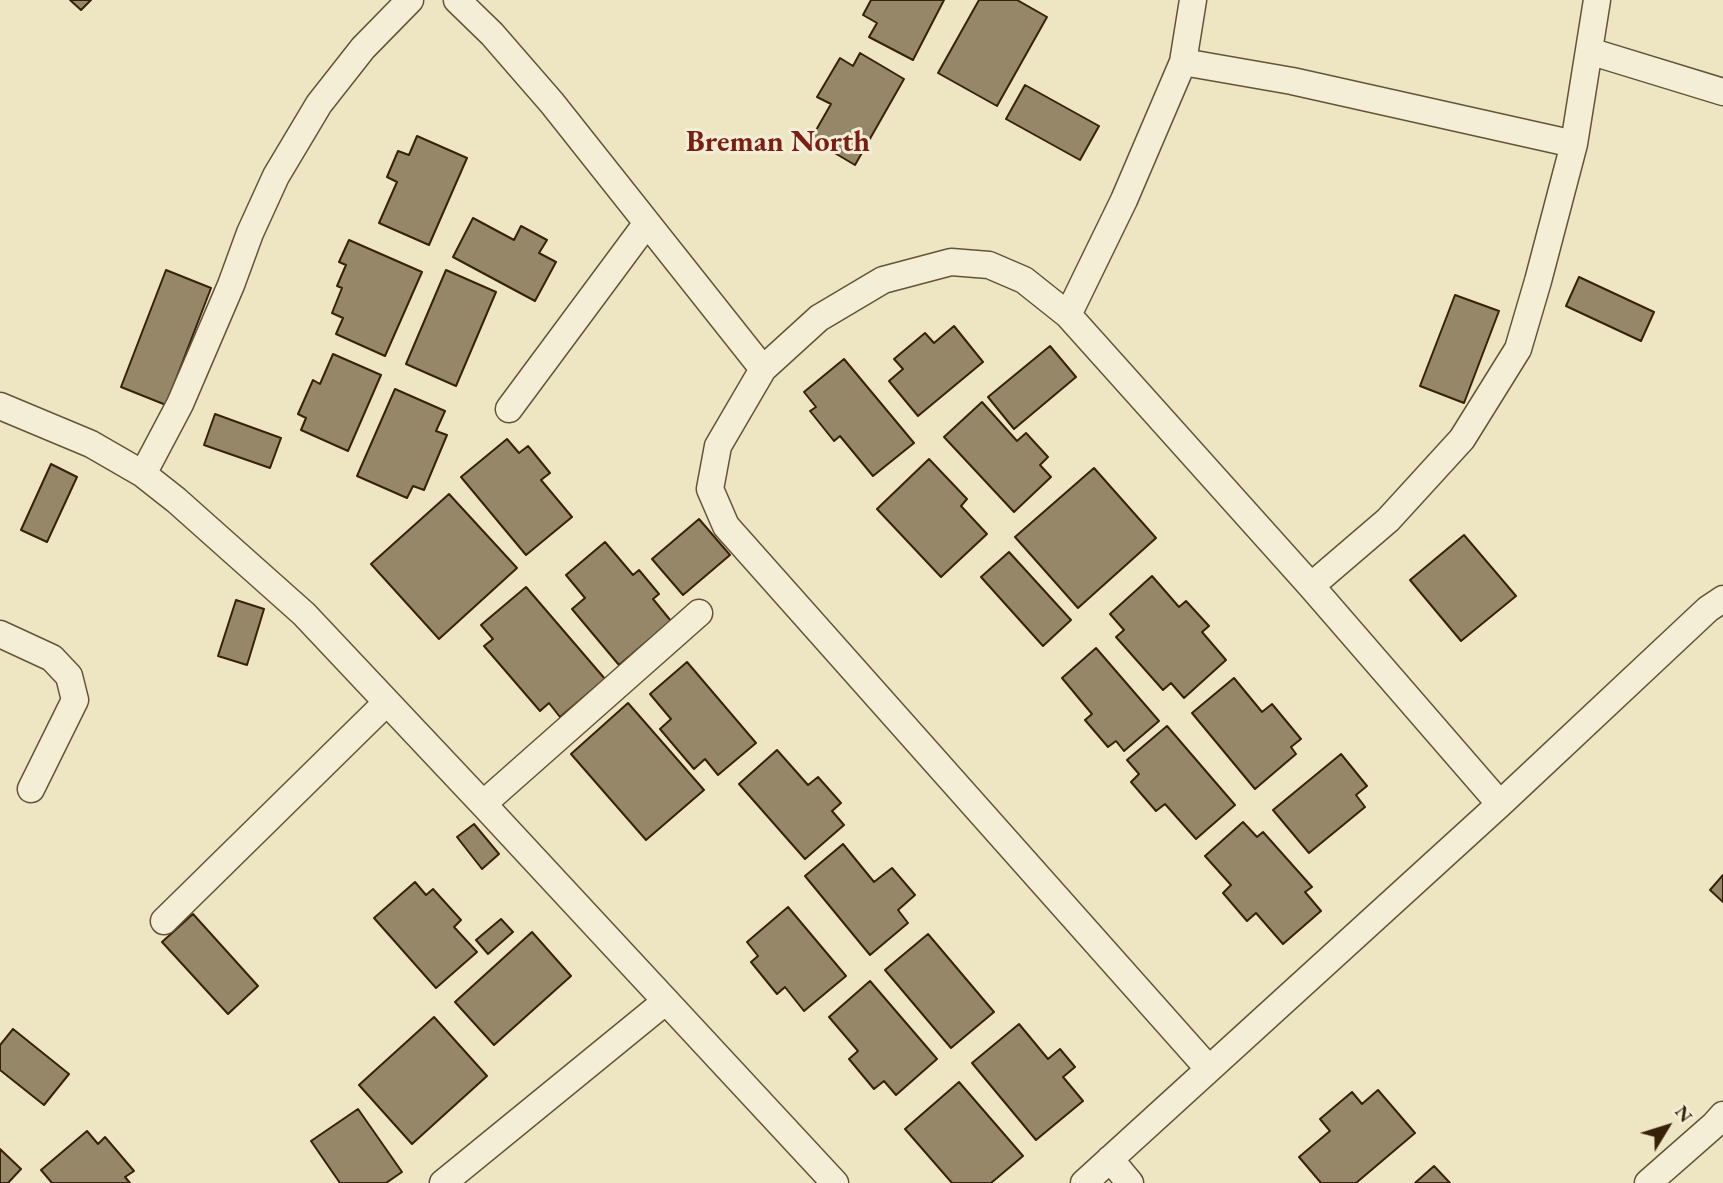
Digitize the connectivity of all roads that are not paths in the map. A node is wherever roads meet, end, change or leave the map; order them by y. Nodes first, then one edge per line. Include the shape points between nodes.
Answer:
1 (410, 0) edge
2 (457, 0) edge
3 (1193, 0) edge
4 (1597, 0) edge
5 (1589, 51) junction
6 (1183, 62) junction
7 (1723, 92) edge
8 (1574, 144) junction
9 (647, 223) junction
10 (1068, 314) junction
11 (762, 369) junction
12 (0, 406) edge
13 (509, 409) dead end
14 (143, 474) junction
15 (1311, 586) junction
16 (1723, 599) edge
17 (699, 613) dead end
18 (0, 634) edge
19 (387, 702) junction
20 (31, 789) dead end
21 (483, 804) junction
22 (1500, 804) junction
23 (164, 921) dead end
24 (666, 1001) junction
25 (1209, 1068) junction
26 (1723, 1115) edge
27 (1110, 1159) junction
28 (443, 1183) edge
29 (835, 1183) edge
30 (1084, 1183) edge
31 (1130, 1183) edge
32 (1648, 1183) edge

1 - 14 street via 363,48 319,104 276,176 180,404
2 - 9 street via 552,103
3 - 6 street
4 - 5 street
5 - 7 street
5 - 8 street
6 - 8 street via 1292,81
6 - 10 street via 1124,200
8 - 15 street via 1518,349 1462,439 1388,520
9 - 11 street
9 - 13 street
10 - 11 street via 1024,280 989,265 951,262 883,280 819,318
10 - 15 street
11 - 25 street via 718,446 710,489 726,526
12 - 14 street via 91,444
14 - 19 street via 304,614
15 - 22 street
16 - 22 street
17 - 21 street
18 - 20 street via 52,658 69,676 75,700
19 - 21 street
19 - 23 street
21 - 24 street
22 - 25 street
24 - 28 street
24 - 29 street
25 - 27 street
26 - 32 street
27 - 30 street
27 - 31 street

